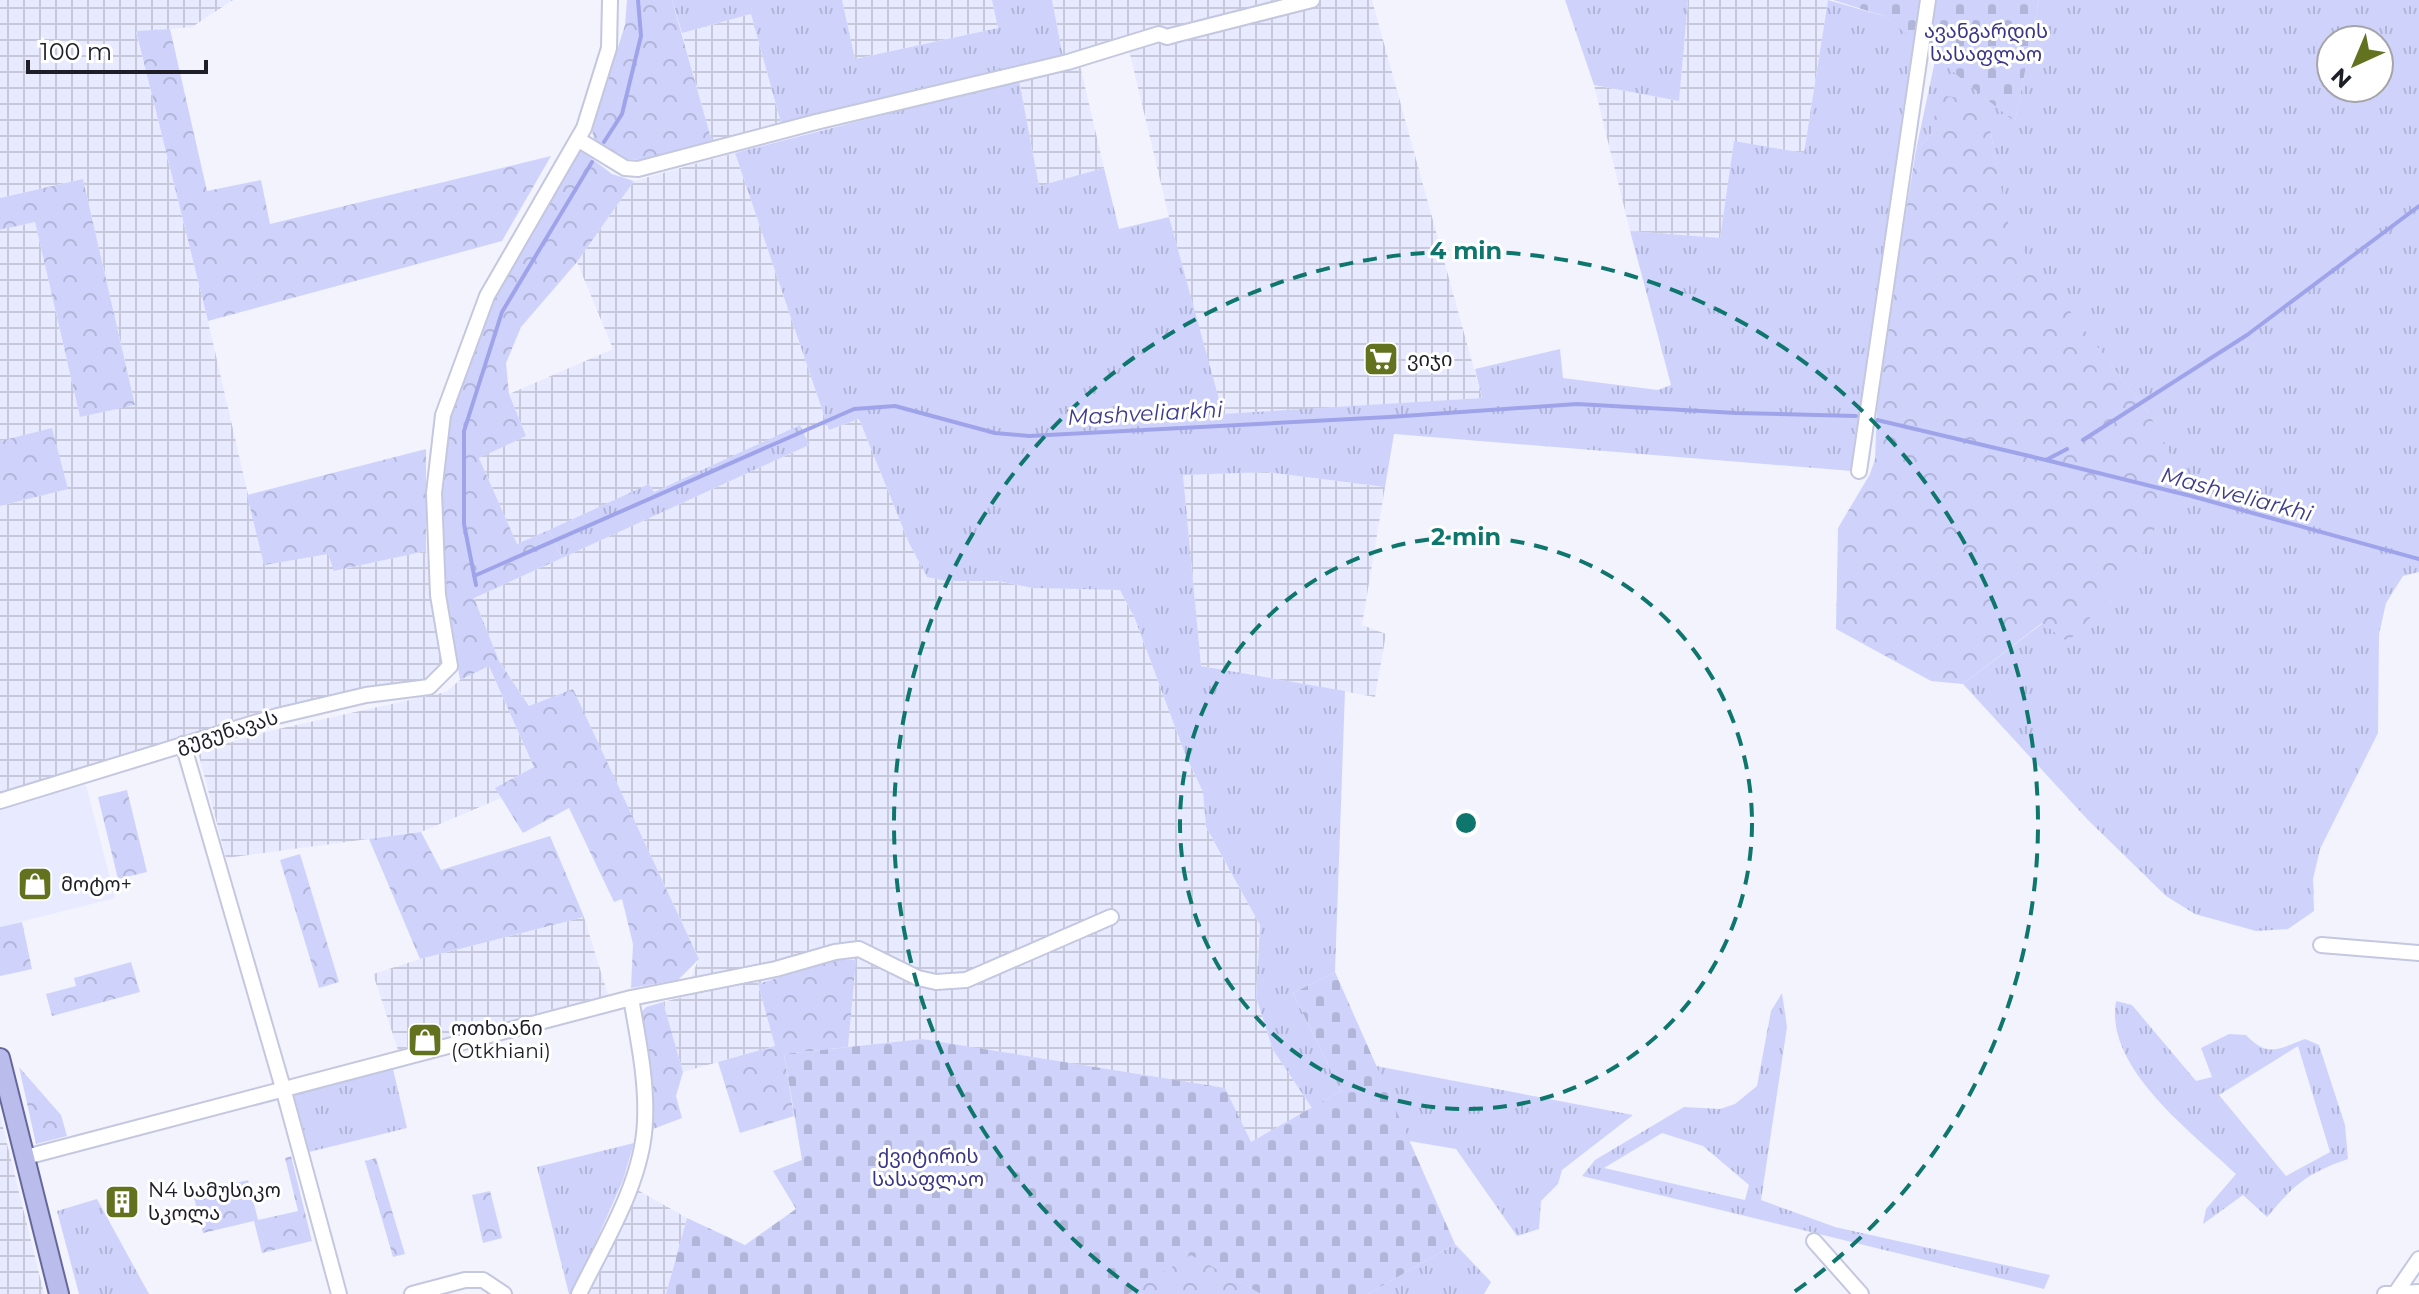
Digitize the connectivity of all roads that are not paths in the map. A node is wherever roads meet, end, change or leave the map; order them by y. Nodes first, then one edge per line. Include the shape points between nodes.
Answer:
1 (610, 0) edge
2 (1312, 0) edge
3 (1928, 0) edge
4 (579, 140) junction
5 (1859, 471) dead end
6 (183, 744) junction
7 (0, 801) edge
8 (1111, 917) dead end
9 (2321, 945) dead end
10 (2419, 953) edge
11 (631, 998) junction
12 (0, 1058) edge
13 (283, 1088) junction
14 (26, 1157) junction
15 (1814, 1241) dead end
16 (2419, 1259) edge
17 (2419, 1292) edge
18 (2392, 1293) edge
19 (59, 1294) edge
20 (339, 1294) edge
21 (412, 1294) edge
22 (504, 1294) edge
23 (579, 1294) edge
24 (1861, 1294) edge

1 - 4 street via 609,48
2 - 4 street via 1167,37 1159,34 1068,62 638,169 625,168
3 - 5 street
4 - 6 street, გუგუნავას via 487,296 443,415 434,493 438,595 450,666 429,687 366,695
6 - 7 street, გუგუნავას
6 - 13 street
8 - 11 street via 958,982 918,978 859,949
9 - 10 street
11 - 13 street
11 - 23 street via 646,1086 645,1125 623,1203
12 - 14 main road
13 - 14 street
13 - 20 street
14 - 19 main road
15 - 24 street
16 - 18 street
17 - 18 street
21 - 22 street via 465,1280 483,1280

